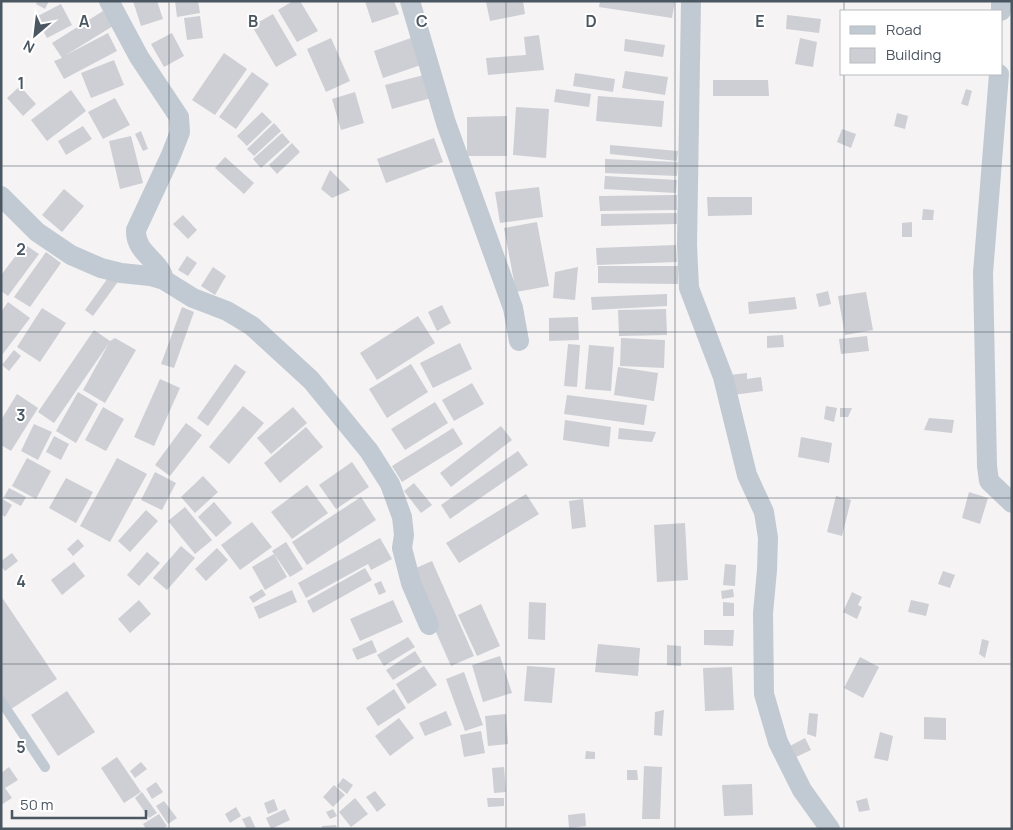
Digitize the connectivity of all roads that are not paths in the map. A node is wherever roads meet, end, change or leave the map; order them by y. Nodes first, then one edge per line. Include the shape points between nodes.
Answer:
1 (109, 1) edge
2 (410, 1) edge
3 (691, 1) edge
4 (999, 75) edge
5 (1, 196) edge
6 (164, 280) junction
7 (519, 341) dead end
8 (1012, 503) edge
9 (429, 625) dead end
10 (1, 701) edge
11 (45, 767) dead end
12 (830, 829) edge

1 - 6 street via 139,57 179,117 180,132 136,230 137,243 163,273
2 - 7 street via 446,123 513,308
3 - 12 street via 686,245 689,288 723,377 748,475 764,512 768,538 763,613 764,694 778,742 802,790
4 - 8 street via 983,273 988,466 989,481
5 - 6 street via 37,232 72,255 101,268
6 - 9 street via 193,298 227,311 252,326 311,380 363,444 390,484 402,517 402,548 411,583
10 - 11 lane

